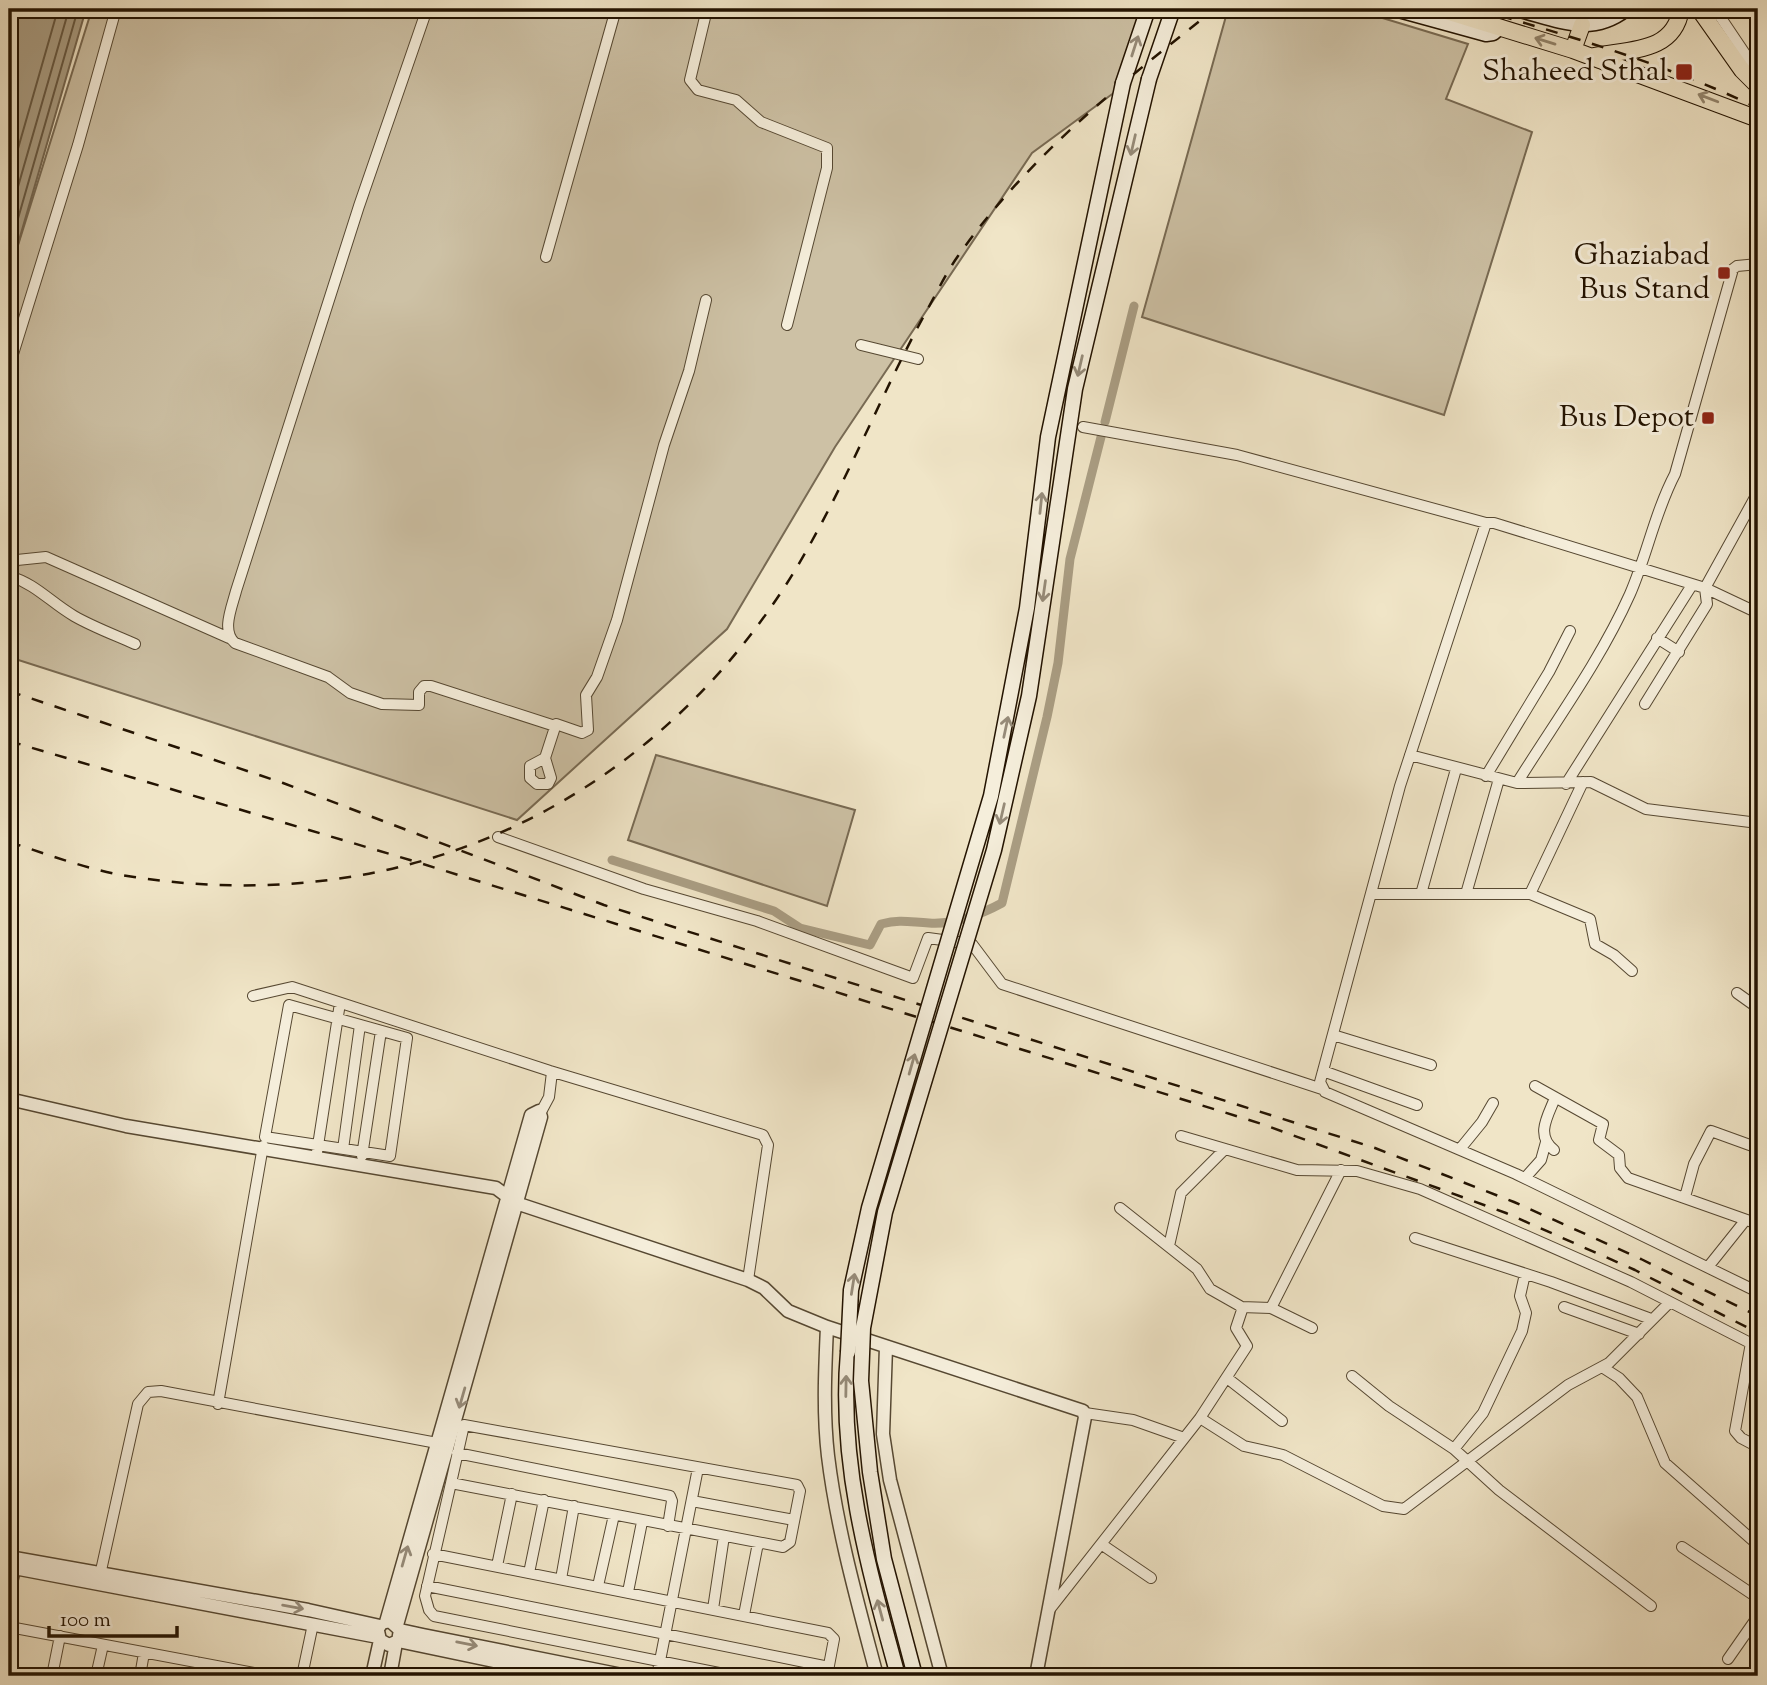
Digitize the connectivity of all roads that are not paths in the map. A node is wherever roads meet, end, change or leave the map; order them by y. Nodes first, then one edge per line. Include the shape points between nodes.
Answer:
1 (116, 9) edge
2 (426, 9) edge
3 (616, 9) edge
4 (707, 9) edge
5 (1148, 9) edge
6 (1173, 9) edge
7 (1395, 9) edge
8 (1440, 9) edge
9 (1516, 9) edge
10 (1626, 9) edge
11 (1681, 9) edge
12 (1699, 9) edge
13 (1715, 9) edge
14 (1495, 25) junction
15 (1582, 25) junction
16 (1573, 50) junction
17 (1592, 57) junction
18 (1758, 73) edge
19 (1758, 86) edge
20 (1758, 119) edge
21 (546, 257) dead end
22 (1758, 264) edge
23 (706, 300) dead end
24 (787, 325) dead end
25 (861, 345) dead end
26 (918, 359) dead end
27 (9, 367) edge
28 (1083, 427) dead end
29 (1758, 492) edge
30 (1486, 523) junction
31 (1640, 567) junction
32 (9, 568) edge
33 (9, 576) edge
34 (1692, 585) junction
35 (1705, 588) junction
36 (1758, 613) edge
37 (1570, 631) dead end
38 (229, 638) junction
39 (1657, 638) junction
40 (135, 644) dead end
41 (1679, 652) junction
42 (1645, 704) dead end
43 (555, 726) junction
44 (1410, 755) junction
45 (545, 758) dead end
46 (1456, 769) junction
47 (1486, 776) junction
48 (1499, 779) junction
49 (1583, 782) junction
50 (1517, 783) junction
51 (1566, 784) junction
52 (1758, 823) edge
53 (498, 837) dead end
54 (1371, 894) junction
55 (1421, 894) junction
56 (1466, 894) junction
57 (1530, 894) junction
58 (1632, 971) dead end
59 (1737, 993) dead end
60 (253, 996) dead end
61 (340, 1003) junction
62 (1758, 1008) edge
63 (384, 1017) junction
64 (338, 1018) junction
65 (360, 1024) junction
66 (379, 1030) junction
67 (1333, 1035) junction
68 (1431, 1065) dead end
69 (1323, 1071) junction
70 (552, 1072) junction
71 (1535, 1086) dead end
72 (1322, 1089) junction
73 (1555, 1098) junction
74 (9, 1099) edge
75 (1493, 1103) dead end
76 (1417, 1105) dead end
77 (541, 1112) joint
78 (1181, 1136) dead end
79 (1546, 1142) junction
80 (263, 1146) junction
81 (1758, 1148) edge
82 (343, 1149) junction
83 (1224, 1149) junction
84 (1460, 1149) junction
85 (1554, 1150) dead end
86 (317, 1151) junction
87 (362, 1158) junction
88 (1341, 1170) junction
89 (1525, 1178) junction
90 (1685, 1197) junction
91 (513, 1201) junction
92 (1120, 1208) dead end
93 (1744, 1222) junction
94 (1758, 1224) edge
95 (1415, 1238) dead end
96 (1169, 1246) junction
97 (1708, 1267) junction
98 (1525, 1274) junction
99 (748, 1280) junction
100 (1758, 1292) edge
101 (1670, 1301) junction
102 (1241, 1307) junction
103 (1564, 1307) dead end
104 (1271, 1308) junction
105 (1651, 1319) junction
106 (827, 1327) junction
107 (1312, 1328) dead end
108 (1639, 1334) junction
109 (1755, 1345) edge
110 (886, 1347) junction
111 (1602, 1367) junction
112 (1352, 1376) dead end
113 (1227, 1378) junction
114 (218, 1404) junction
115 (1085, 1413) junction
116 (1200, 1418) junction
117 (1282, 1421) dead end
118 (1184, 1438) junction
119 (437, 1443) junction
120 (1758, 1447) edge
121 (1454, 1449) junction
122 (457, 1453) junction
123 (1467, 1462) junction
124 (698, 1468) junction
125 (451, 1483) junction
126 (512, 1494) junction
127 (544, 1500) junction
128 (692, 1501) junction
129 (574, 1506) junction
130 (614, 1515) junction
131 (794, 1520) junction
132 (642, 1522) junction
133 (668, 1526) junction
134 (686, 1530) junction
135 (724, 1536) junction
136 (758, 1542) junction
137 (1101, 1544) junction
138 (1758, 1545) edge
139 (1682, 1548) dead end
140 (433, 1553) junction
141 (10, 1564) edge
142 (497, 1566) junction
143 (529, 1573) junction
144 (100, 1575) junction
145 (1151, 1578) dead end
146 (561, 1579) junction
147 (427, 1586) junction
148 (598, 1586) junction
149 (9, 1592) edge
150 (628, 1592) junction
151 (1758, 1598) edge
152 (672, 1600) junction
153 (1651, 1606) dead end
154 (713, 1609) junction
155 (1047, 1613) junction
156 (744, 1615) junction
157 (1758, 1616) edge
158 (313, 1624) junction
159 (15, 1628) dead end
160 (389, 1633) junction
161 (665, 1634) junction
162 (60, 1636) junction
163 (103, 1645) junction
164 (144, 1653) junction
165 (1728, 1660) dead end
166 (659, 1661) junction
167 (196, 1662) junction
168 (828, 1672) edge
169 (247, 1674) edge
170 (52, 1676) edge
171 (96, 1676) edge
172 (139, 1676) edge
173 (193, 1676) edge
174 (270, 1676) edge
175 (302, 1676) edge
176 (372, 1676) edge
177 (390, 1676) edge
178 (566, 1676) edge
179 (627, 1676) edge
180 (656, 1676) edge
181 (734, 1676) edge
182 (877, 1676) edge
183 (898, 1676) edge
184 (915, 1676) edge
185 (942, 1676) edge
186 (1036, 1676) edge

1 - 27 street
2 - 38 street via 236,591
3 - 21 street
4 - 24 street via 690,80 698,89 736,100 761,122 827,148 827,168
183 -> 5 main road, bridge via 870,1573 848,1461 845,1377 851,1290 869,1208 991,796 1027,608 1050,425 1123,83
6 -> 184 main road, bridge via 1149,79 1075,389 1026,709 993,850 885,1212 863,1328 861,1381 870,1472 884,1559
7 - 14 main road via 1489,34
8 - 14 highway
9 - 15 main road
10 - 15 main road via 1607,22
11 - 17 highway via 1668,39
12 - 19 highway via 1741,70
13 - 18 street
16 -> 14 highway
15 - 16 highway
16 - 17 highway
20 -> 17 highway
22 - 31 street via 1733,269 1675,474
23 - 43 street via 617,620 586,695 588,730 582,733
25 - 26 street
28 - 30 street via 1237,455
29 - 35 street
30 - 31 street
30 - 44 street
31 - 34 street
31 - 50 street via 1626,603
32 - 38 street via 17,560 46,557
33 - 40 street via 29,582 76,617
34 - 35 street
34 - 39 street
35 - 36 street
35 - 41 street via 1707,604
37 - 47 street
38 - 43 street via 382,704 419,705 419,691 431,686
39 - 41 street
39 - 51 street
41 - 42 street
43 - 45 street
44 - 46 street
44 - 54 street
46 - 47 street
46 - 55 street
47 - 48 street
48 - 50 street
48 - 56 street
49 - 51 street
49 - 52 street via 1606,788 1646,809
49 - 57 street
50 - 51 street
53 - 72 street via 644,889 745,917 914,978 928,938 972,944 1002,984
54 - 55 street
54 - 67 street
55 - 56 street
56 - 57 street
57 - 58 street via 1590,919 1595,944
59 - 62 street
60 - 61 street via 288,987
61 - 63 street
61 - 64 street
63 - 66 street
63 - 70 street
64 - 65 street
64 - 86 street
64 - 86 street via 289,1005 265,1137
65 - 66 street
65 - 82 street
66 - 87 street
66 - 87 street via 407,1038 390,1156
67 - 68 street
67 - 69 street
69 - 72 street
69 - 76 street
70 - 77 street via 549,1097
70 - 99 street via 765,1137 768,1145
71 - 73 street
72 - 84 street
73 - 79 street via 1543,1129
73 - 90 street via 1603,1124 1599,1140 1619,1155 1620,1168 1628,1178
74 - 80 street via 126,1126
75 - 84 street
77 - 91 street via 531,1115
78 - 83 street
79 - 85 street
79 - 89 street via 1541,1160
80 - 86 street
80 - 114 street
81 - 90 street via 1711,1131 1694,1164
82 - 86 street
82 - 87 street
83 - 88 street via 1297,1170
83 - 96 street via 1181,1193
84 - 89 street
86 - 87 street
87 - 91 street via 487,1185
88 - 101 street via 1391,1180 1456,1203
88 - 104 street
89 - 97 street
90 - 93 street
91 - 99 street
91 - 119 street
91 -> 160 street
92 - 96 street
93 - 94 street
93 - 97 street
95 - 98 street
96 - 102 street via 1197,1269 1210,1289
97 - 100 street
98 - 105 street
98 - 121 street via 1522,1331 1483,1413
99 - 106 street via 788,1311
101 - 105 street
101 - 109 street
102 - 104 street
102 - 113 street via 1236,1328 1247,1346
103 - 108 street
104 - 107 street
105 - 108 street
106 - 110 street
106 - 182 street via 828,1456
108 - 111 street
109 - 120 street via 1735,1426 1737,1435
110 - 115 street
110 - 185 street via 883,1434 890,1480
111 - 123 street via 1568,1385
111 - 138 street via 1637,1397 1658,1451 1672,1472
112 - 121 street
113 - 116 street
113 - 117 street
114 - 119 street
114 - 144 street via 162,1391 140,1398
115 - 118 street via 1133,1420
115 - 155 street
116 - 118 street
116 - 123 street via 1244,1446 1283,1455 1389,1508 1410,1506
118 - 137 street
160 -> 119 street
121 - 123 street
122 - 124 street via 464,1424
122 - 125 street
122 - 133 street via 669,1495
123 - 153 street
124 - 128 street
124 - 131 street via 793,1483 800,1491
125 - 126 street
125 - 140 street
126 - 127 street
126 - 142 street
127 - 129 street
127 - 143 street
128 - 131 street
128 - 134 street
129 - 130 street
129 - 146 street
130 - 132 street
130 - 148 street
131 - 136 street via 787,1546
132 - 133 street
132 - 150 street
133 - 134 street
134 - 135 street
134 - 152 street
135 - 136 street
135 - 154 street
136 - 156 street
137 - 145 street
137 - 155 street
139 - 151 street
140 - 142 street
140 - 147 street
141 - 144 street
141 - 149 street
141 - 158 street
142 - 143 street
143 - 146 street
144 -> 160 street via 297,1608
146 - 148 street
147 - 161 street
147 - 166 street via 425,1596 434,1616
148 - 150 street
150 - 152 street
152 - 154 street
152 - 161 street
154 - 156 street
155 - 186 street
156 - 168 street via 830,1634 834,1642
157 - 165 street
158 - 160 street
158 - 175 street
159 - 162 street
160 - 176 street
160 - 177 street
160 - 178 street
160 -> 179 street
161 - 166 street
161 - 168 street
162 - 163 street
162 - 170 street
163 - 164 street
163 - 171 street
164 - 167 street
164 - 172 street
166 - 180 street
166 - 181 street
167 - 169 street
167 - 173 street
169 - 174 street

